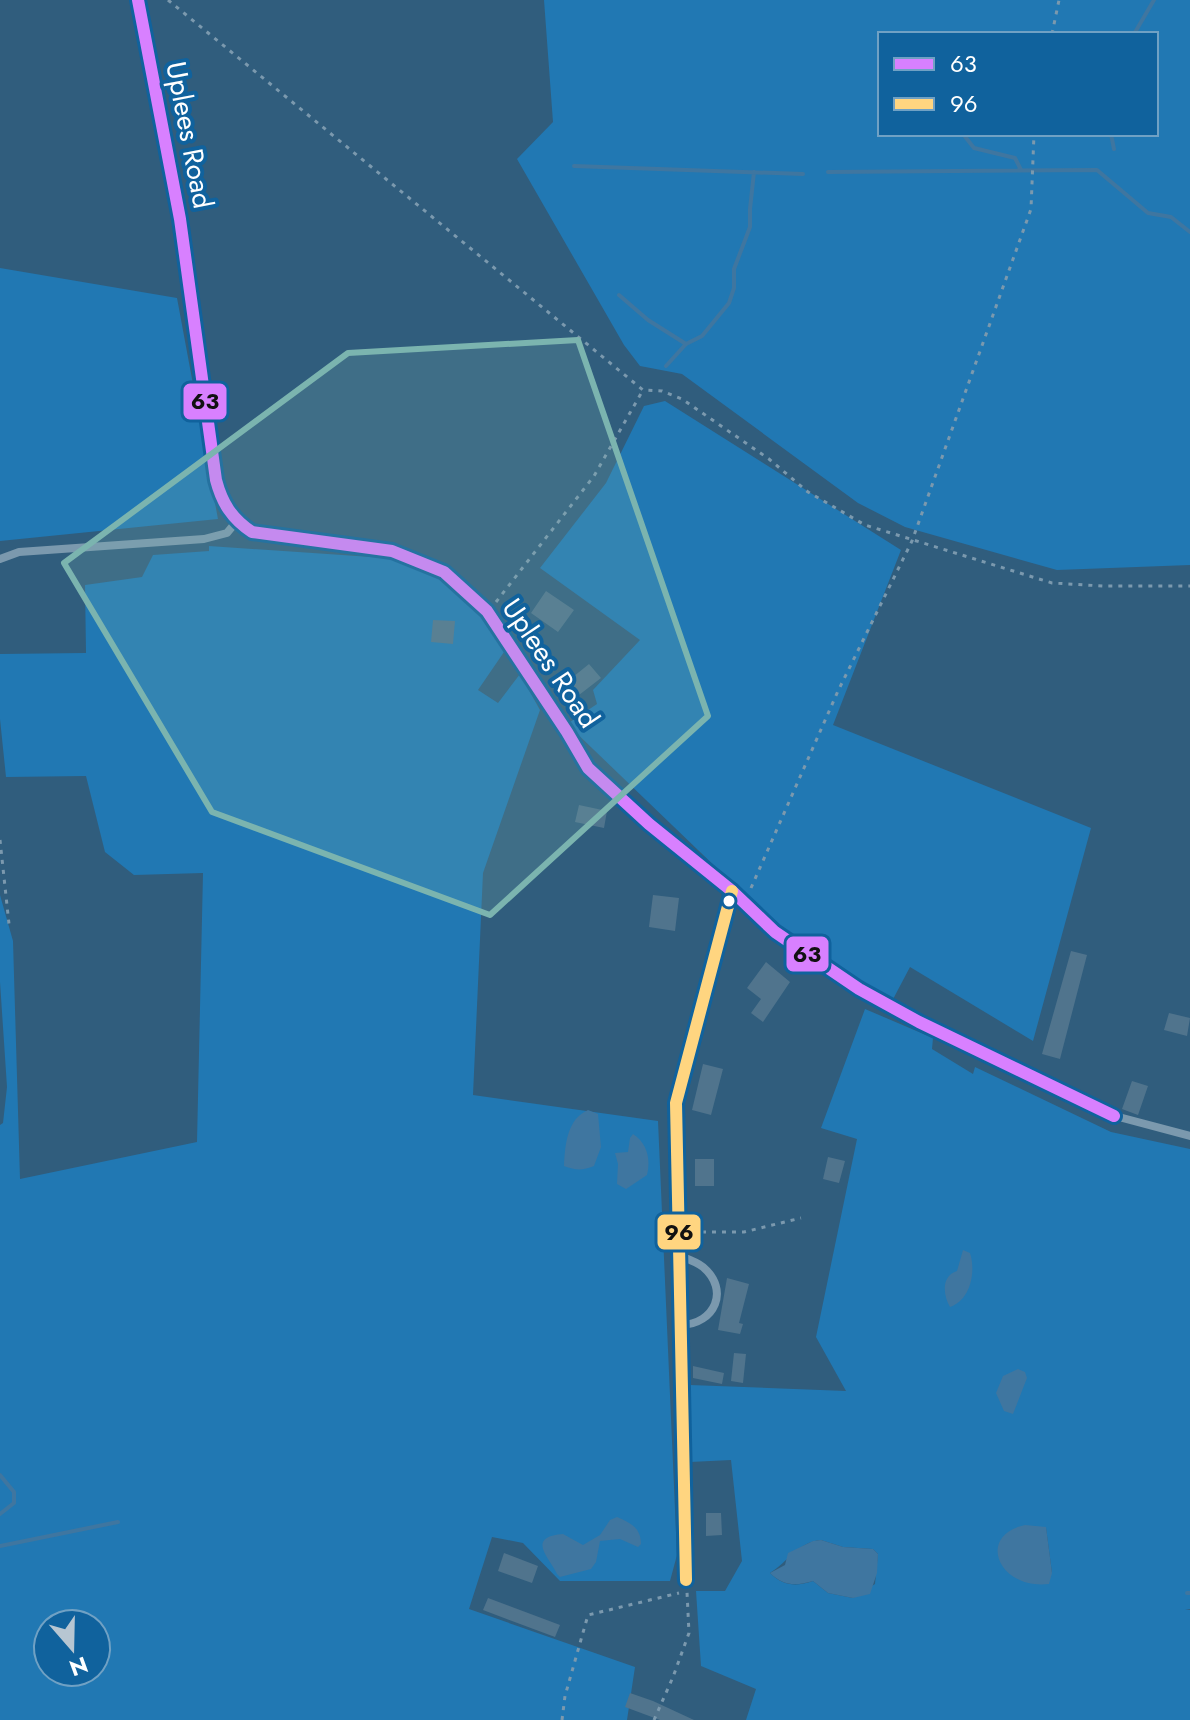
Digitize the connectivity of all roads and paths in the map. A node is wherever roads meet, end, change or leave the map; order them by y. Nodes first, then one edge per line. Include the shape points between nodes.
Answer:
1 (138, 0) edge
2 (168, 0) edge
3 (1059, 0) edge
4 (1052, 32) edge
5 (1034, 136) edge
6 (643, 390) junction
7 (236, 522) junction
8 (912, 541) junction
9 (0, 559) edge
10 (1190, 586) edge
11 (487, 611) junction
12 (0, 840) edge
13 (737, 896) junction
14 (9, 924) dead end
15 (1114, 1116) joint
16 (1190, 1136) edge
17 (801, 1218) dead end
18 (676, 1230) junction
19 (679, 1256) junction
20 (681, 1325) junction
21 (686, 1580) dead end
22 (562, 1720) edge
23 (654, 1720) edge

1 - 7 street, Uplees Road via 180,219 216,480
2 - 6 path
3 - 4 path
5 - 8 path via 1031,209
6 - 8 path via 682,399 808,492 865,525
6 - 11 path via 594,476
7 - 9 lane via 227,533 204,539 19,552
7 - 11 street, Uplees Road via 252,532 392,551 444,572
8 - 10 path via 1052,583
8 - 13 path
11 - 13 street, Uplees Road via 588,768
12 - 14 path
13 - 15 street, Uplees Road via 775,932 859,989
13 - 18 street via 700,1002 676,1103
15 - 16 lane
17 - 18 path via 744,1232
18 - 19 street
19 - 20 street
19 - 20 lane via 706,1269 716,1294 708,1317
20 - 21 street
22 - 23 path via 588,1615 687,1590 689,1633

